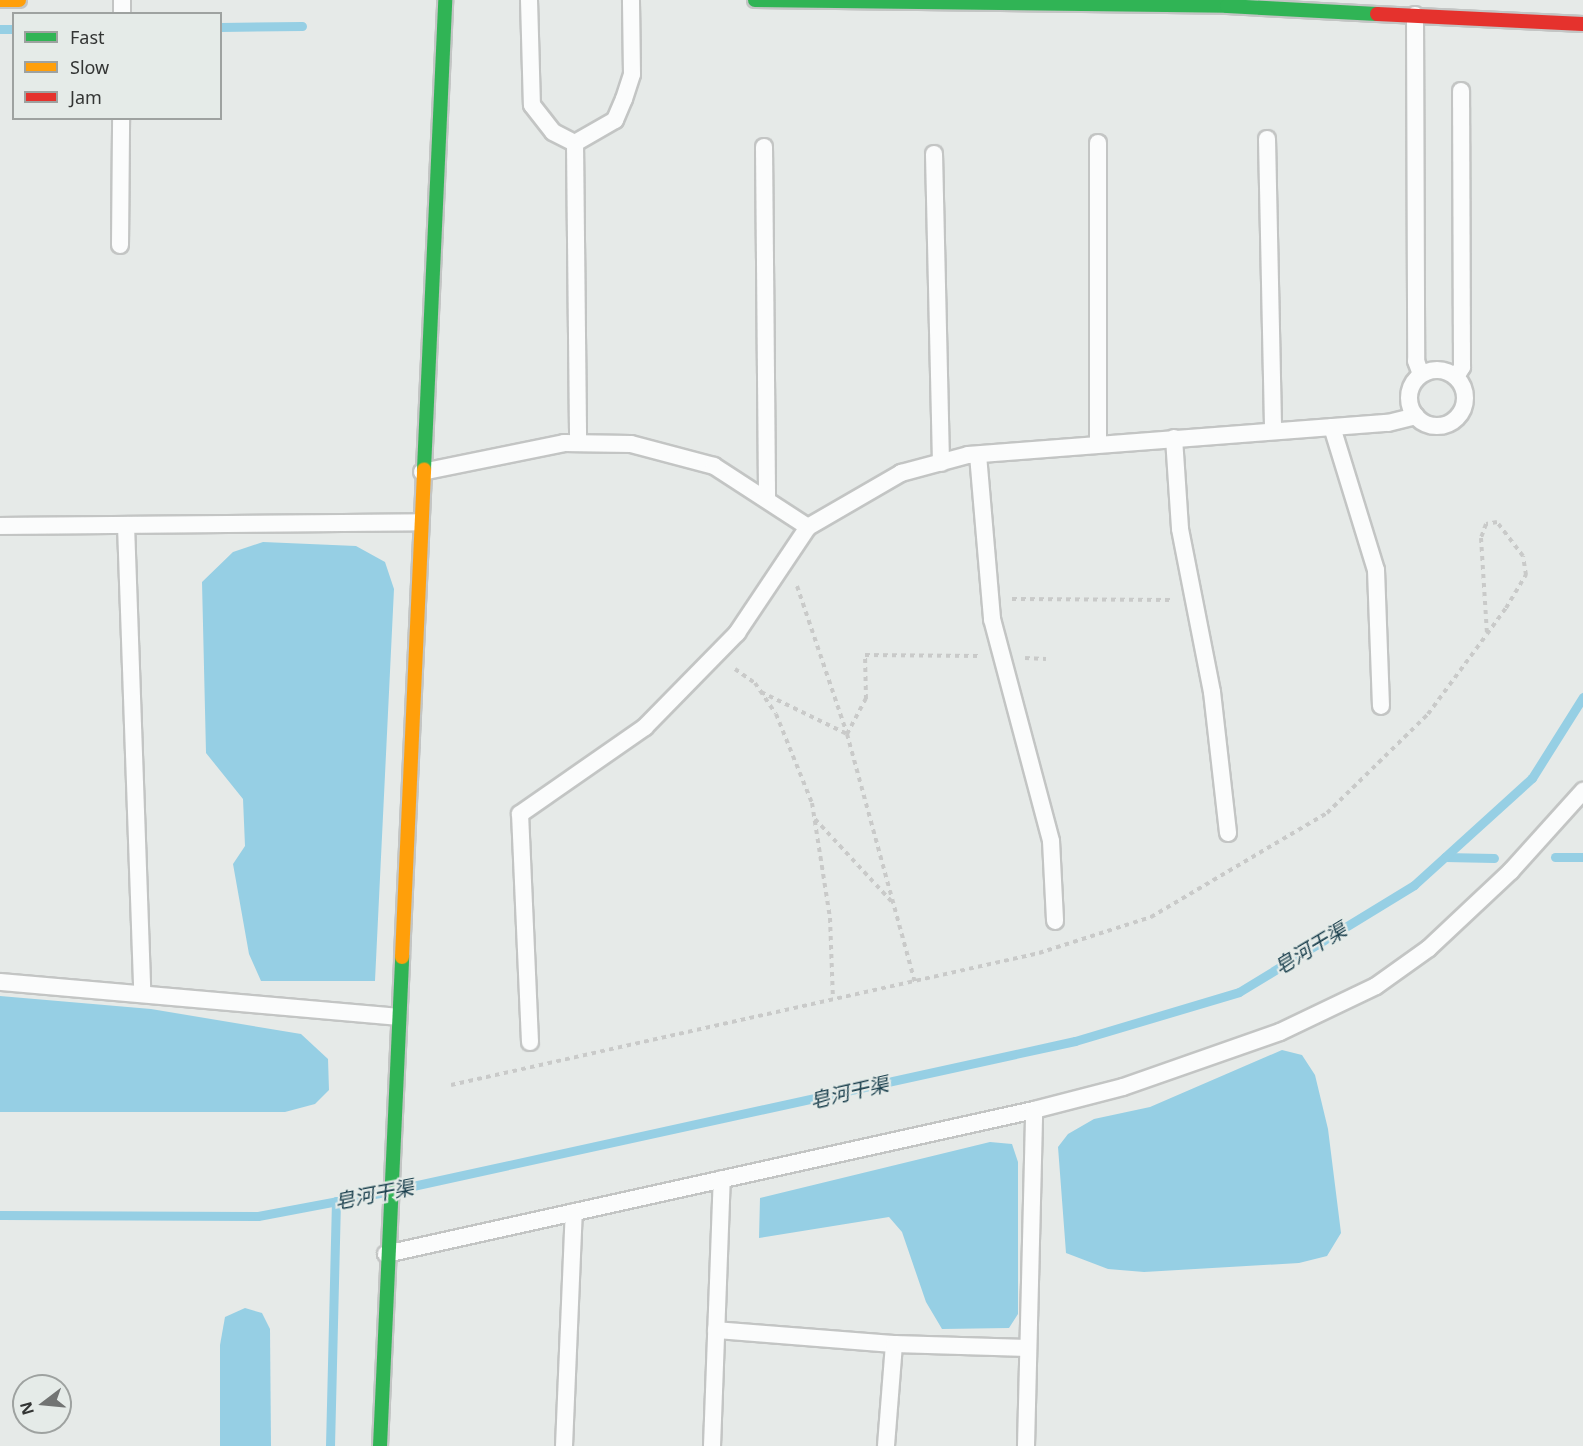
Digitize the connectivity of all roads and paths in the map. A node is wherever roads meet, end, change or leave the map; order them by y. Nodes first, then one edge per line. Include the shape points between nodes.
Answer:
1 (0, 0) edge
2 (19, 0) edge
3 (445, 0) edge
4 (529, 0) edge
5 (631, 0) edge
6 (755, 0) edge
7 (761, 0) edge
8 (971, 1) edge
9 (1100, 2) edge
10 (1426, 10) edge
11 (1583, 24) edge
12 (1461, 91) dead end
13 (122, 120) edge
14 (1267, 139) dead end
15 (575, 143) junction
16 (1098, 143) dead end
17 (764, 147) dead end
18 (934, 154) dead end
19 (120, 245) dead end
20 (1421, 374) junction
21 (1456, 378) junction
22 (1416, 416) junction
23 (1332, 427) junction
24 (1273, 431) junction
25 (1174, 438) junction
26 (578, 443) junction
27 (1098, 443) junction
28 (978, 455) junction
29 (941, 463) junction
30 (422, 472) junction
31 (767, 498) junction
32 (420, 522) junction
33 (126, 525) junction
34 (0, 526) edge
35 (808, 527) junction
36 (787, 558) junction
37 (991, 599) junction
38 (1192, 600) junction
39 (1487, 634) junction
40 (716, 654) junction
41 (999, 656) junction
42 (1046, 659) dead end
43 (760, 692) junction
44 (1382, 706) dead end
45 (847, 734) junction
46 (1583, 791) edge
47 (815, 819) junction
48 (1228, 833) dead end
49 (893, 904) junction
50 (1055, 921) dead end
51 (915, 981) junction
52 (0, 982) edge
53 (142, 994) junction
54 (833, 999) junction
55 (397, 1017) junction
56 (530, 1042) dead end
57 (451, 1085) dead end
58 (1034, 1110) junction
59 (722, 1179) junction
60 (574, 1212) junction
61 (386, 1246) junction
62 (716, 1330) junction
63 (894, 1344) junction
64 (1028, 1348) junction
65 (380, 1446) edge
66 (564, 1446) edge
67 (712, 1446) edge
68 (886, 1446) edge
69 (1026, 1446) edge

1 - 2 street
3 - 30 street
4 - 15 lane via 532,105 553,132
5 - 15 lane via 632,74 624,99 615,120
6 - 7 street
7 - 8 street
8 - 9 street
9 - 10 street
10 - 11 street
10 - 20 lane via 1416,361
12 - 21 lane via 1462,367
13 - 19 lane
14 - 24 lane
15 - 26 lane
16 - 27 lane
17 - 31 lane
18 - 29 lane
20 - 21 lane via 1439,370
20 - 22 lane via 1410,389
21 - 22 lane via 1464,403 1456,418 1440,426
22 - 23 lane
23 - 24 lane
23 - 44 lane via 1376,570
24 - 25 lane
25 - 27 lane
25 - 38 lane
26 - 30 lane
26 - 31 lane via 631,444 714,466
27 - 28 lane
28 - 29 lane
28 - 37 lane
29 - 35 lane via 901,473
30 - 32 street
31 - 35 lane
32 - 33 lane
32 - 55 street
33 - 34 lane
33 - 53 lane
35 - 36 lane
36 - 40 lane via 737,633
36 - 45 path
37 - 38 path
37 - 41 lane
38 - 48 lane via 1212,692
39 - 39 path via 1526,575 1523,556 1497,522 1486,524 1481,538
39 - 51 path via 1428,714 1328,813 1285,841 1151,917 1110,934
40 - 43 path
40 - 56 lane via 645,727 520,814
41 - 42 path
41 - 45 path via 865,655 866,699
41 - 50 lane via 1051,841
43 - 45 path
43 - 47 path via 799,763
45 - 49 path
46 - 58 lane via 1503,879 1429,948 1376,986 1280,1032 1123,1087
47 - 49 path
47 - 54 path via 830,918
49 - 51 path
51 - 54 path
52 - 53 lane
53 - 55 lane
54 - 57 path
55 - 61 street
58 - 59 lane
58 - 64 lane
59 - 60 lane
59 - 62 lane
60 - 61 lane
60 - 66 lane
61 - 65 street
62 - 63 lane
62 - 67 lane
63 - 64 lane
63 - 68 lane
64 - 69 lane

